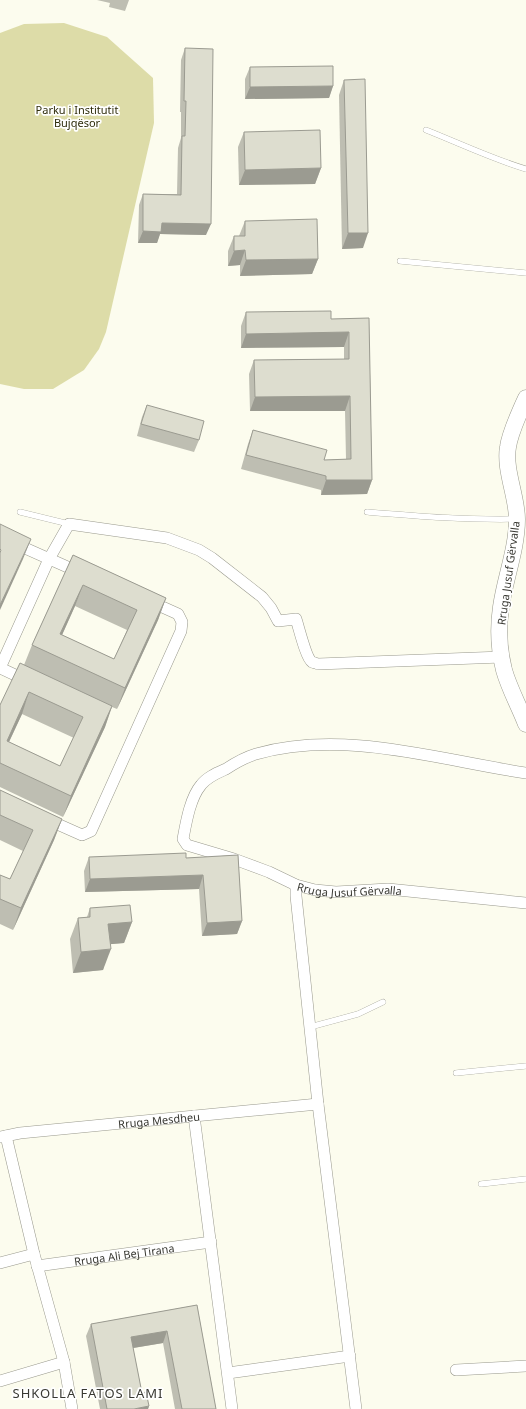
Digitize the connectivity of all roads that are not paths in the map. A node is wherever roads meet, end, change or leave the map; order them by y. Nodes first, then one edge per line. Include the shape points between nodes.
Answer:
1 (426, 130) dead end
2 (526, 169) edge
3 (400, 261) dead end
4 (526, 273) edge
5 (526, 398) edge
6 (20, 512) dead end
7 (367, 512) dead end
8 (517, 519) junction
9 (70, 524) junction
10 (0, 537) edge
11 (49, 559) junction
12 (92, 577) edge
13 (142, 599) edge
14 (502, 657) junction
15 (0, 668) edge
16 (36, 685) edge
17 (526, 724) edge
18 (526, 773) edge
19 (34, 813) edge
20 (296, 885) junction
21 (526, 903) edge
22 (383, 1002) dead end
23 (310, 1027) junction
24 (526, 1066) edge
25 (456, 1073) dead end
26 (318, 1104) junction
27 (194, 1116) junction
28 (3, 1137) edge
29 (526, 1179) edge
30 (482, 1184) dead end
31 (211, 1242) junction
32 (34, 1254) junction
33 (0, 1263) edge
34 (37, 1266) junction
35 (350, 1356) junction
36 (64, 1362) junction
37 (526, 1366) edge
38 (456, 1370) dead end
39 (228, 1373) junction
40 (0, 1381) edge
41 (72, 1409) edge
42 (232, 1409) edge
43 (356, 1409) edge

1 - 2 lane
3 - 4 lane
5 - 8 street, Rruga Jusuf Gërvalla via 508,447 508,466
6 - 9 lane
7 - 8 lane via 484,520
8 - 14 street, Rruga Jusuf Gërvalla via 501,608
9 - 11 street
9 - 14 street via 166,538 205,554 262,597 278,621 296,619 311,662 318,664
10 - 11 street
11 - 12 street
11 - 15 street
13 - 19 street via 178,614 182,622 181,631 90,831 82,835
14 - 17 street, Rruga Jusuf Gërvalla via 505,672
15 - 16 street
18 - 20 street, Rruga Jusuf Gërvalla via 381,748 320,746 285,748 255,754 200,785 192,802 183,840 187,845 234,859
20 - 21 street, Rruga Jusuf Gërvalla via 336,892 388,889
20 - 23 street
22 - 23 lane via 358,1014
23 - 26 street
24 - 25 lane
26 - 27 street, Rruga Mesdheu
26 - 35 street
27 - 28 street, Rruga Mesdheu via 20,1133
27 - 31 street
28 - 32 street
29 - 30 lane
31 - 34 street, Rruga Ali Bej Tirana
31 - 39 street
32 - 33 street
32 - 34 street
34 - 36 street
35 - 39 street
35 - 43 street
36 - 40 street
36 - 41 street
37 - 38 street
39 - 42 street

